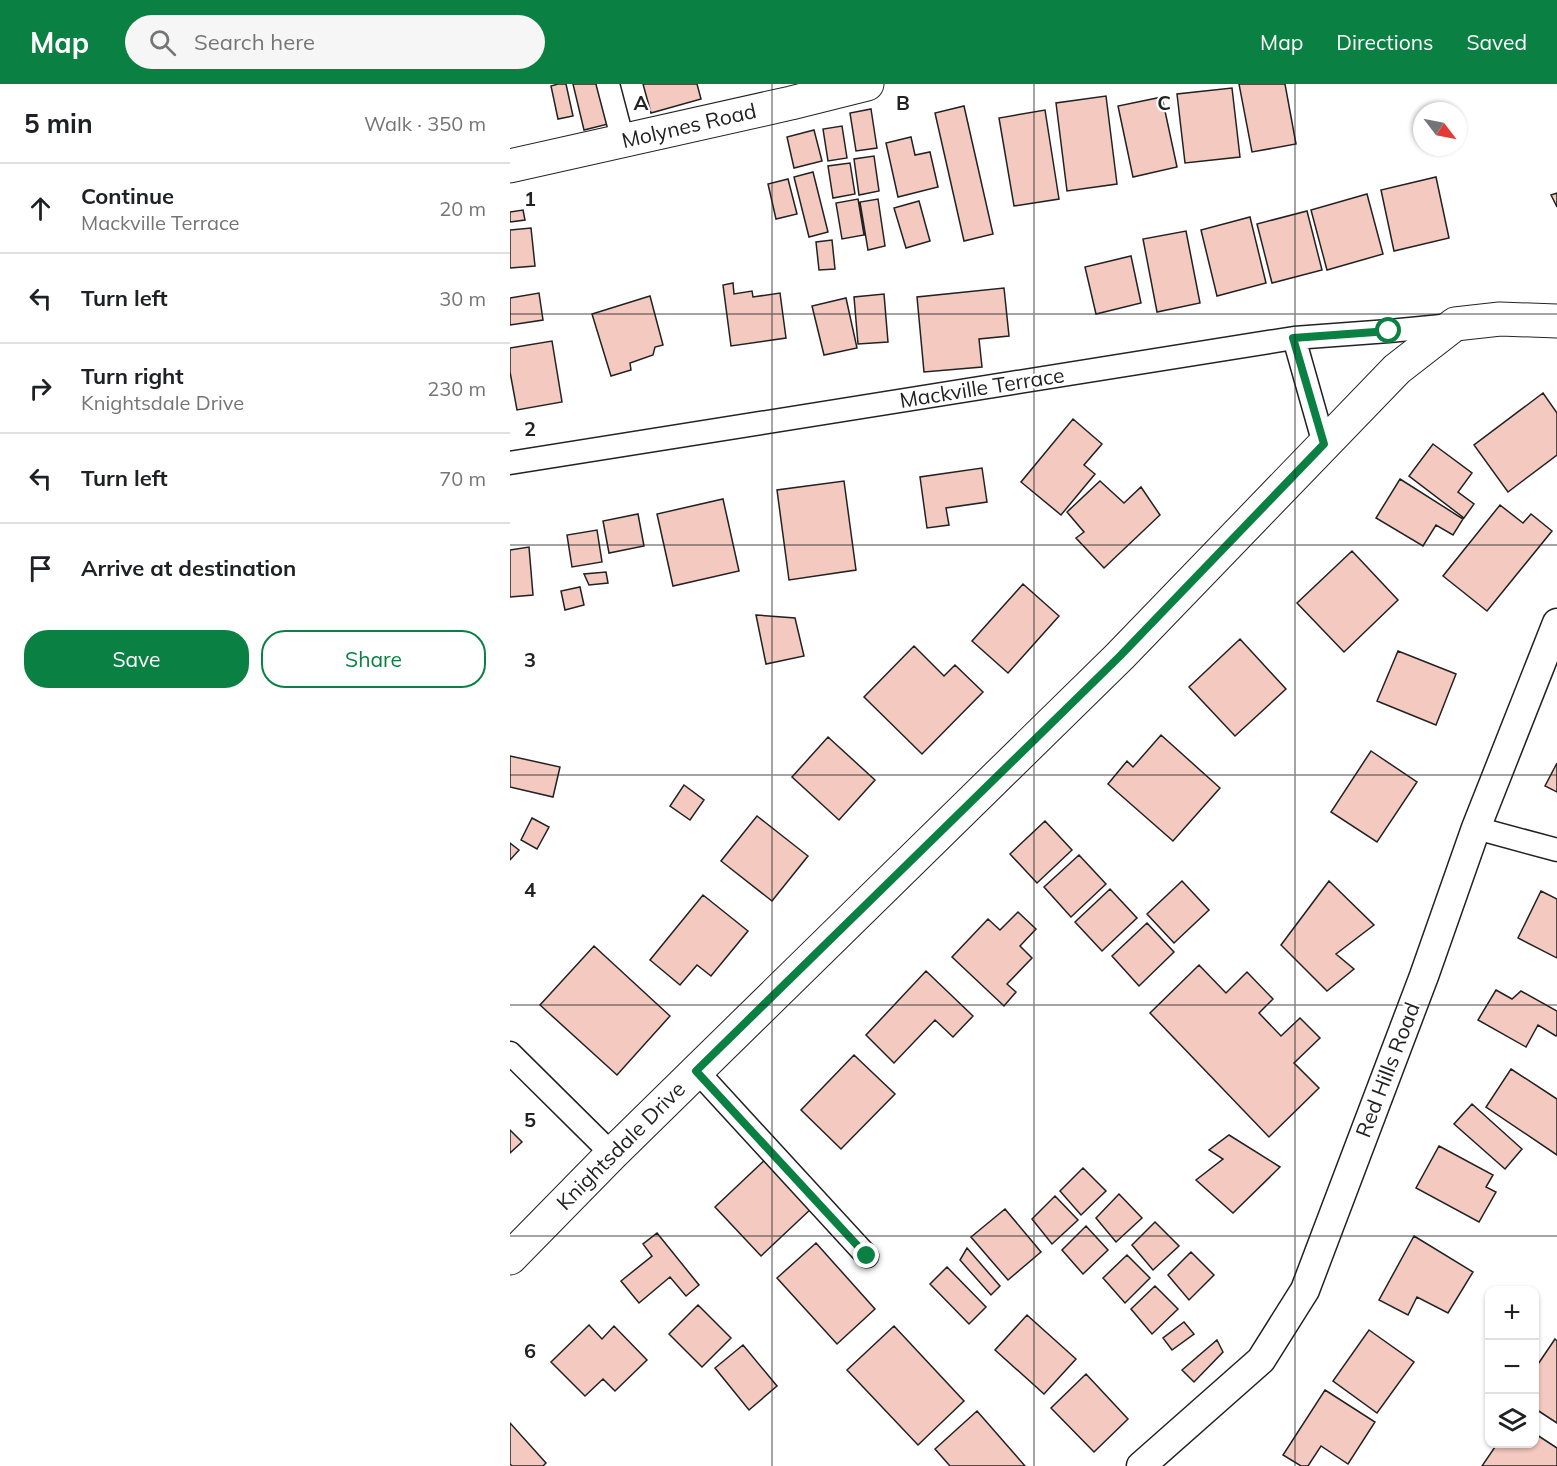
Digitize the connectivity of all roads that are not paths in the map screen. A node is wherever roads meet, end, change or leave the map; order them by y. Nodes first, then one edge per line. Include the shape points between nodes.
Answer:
1 (608, 84) edge
2 (867, 84) edge
3 (788, 93) edge
4 (623, 141) junction
5 (510, 166) edge
6 (1557, 321) edge
7 (1455, 324) junction
8 (1293, 338) junction
9 (1324, 444) junction
10 (510, 463) edge
11 (1557, 623) edge
12 (1476, 828) junction
13 (1557, 850) edge
14 (510, 1053) edge
15 (696, 1071) junction
16 (612, 1154) junction
17 (867, 1256) dead end
18 (510, 1258) edge
19 (1141, 1466) edge

1 - 4 street
2 - 3 main road, Molynes Road
3 - 4 main road, Molynes Road
4 - 5 main road, Molynes Road
6 - 7 main road via 1500,319
7 - 8 street, Mackville Terrace
7 - 9 main road, Knightsdale Drive via 1397,369
8 - 9 street
8 - 10 street, Mackville Terrace
9 - 15 main road, Knightsdale Drive via 1120,656
11 - 12 street, Red Hills Road
12 - 13 street
12 - 19 street, Red Hills Road via 1305,1290 1261,1360
14 - 16 street
15 - 16 main road, Knightsdale Drive
15 - 17 street
16 - 18 main road, Knightsdale Drive

